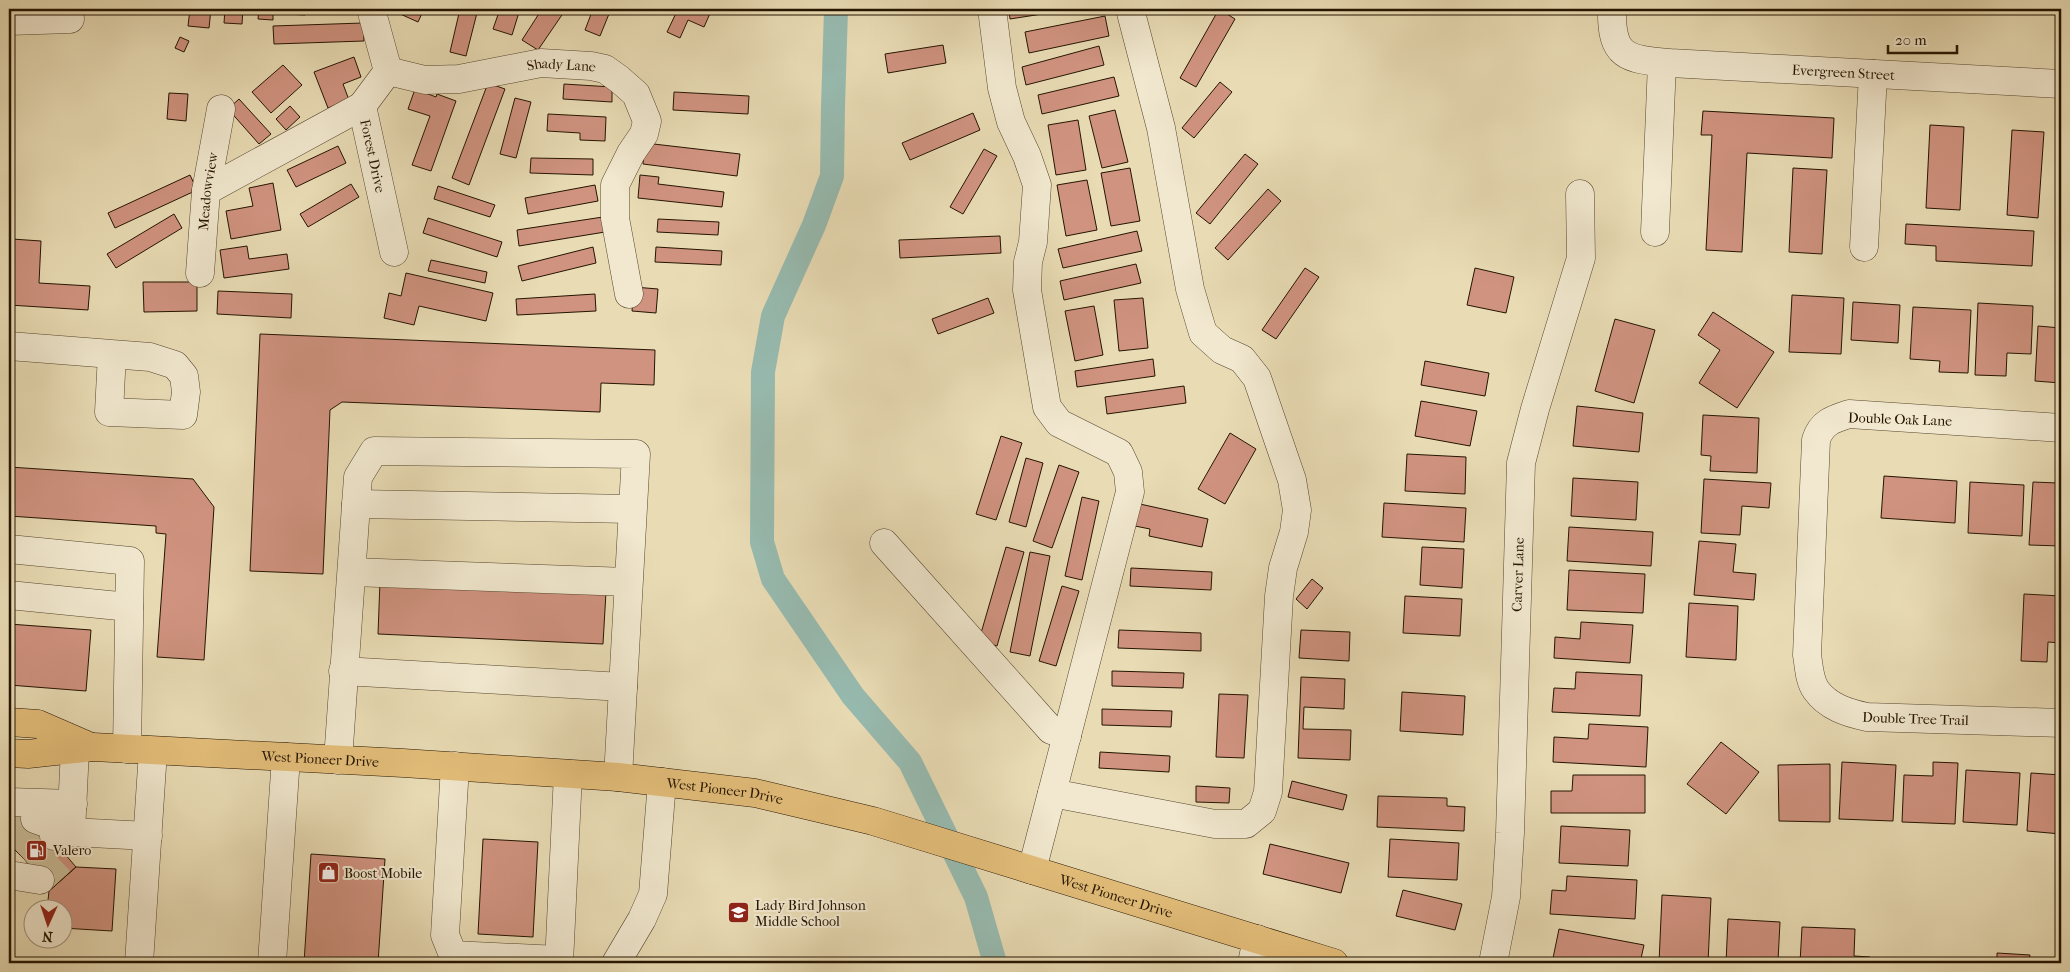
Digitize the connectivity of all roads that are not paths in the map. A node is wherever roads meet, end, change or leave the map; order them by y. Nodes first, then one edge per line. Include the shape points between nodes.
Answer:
1 (371, 9) edge
2 (992, 9) edge
3 (1130, 9) edge
4 (1612, 9) edge
5 (70, 19) dead end
6 (9, 21) edge
7 (1662, 63) junction
8 (388, 71) junction
9 (1873, 74) junction
10 (2061, 84) edge
11 (362, 106) junction
12 (220, 109) dead end
13 (206, 191) junction
14 (1580, 194) dead end
15 (1655, 232) dead end
16 (1864, 247) dead end
17 (394, 252) dead end
18 (200, 273) dead end
19 (628, 294) dead end
20 (9, 346) edge
21 (112, 354) dead end
22 (2061, 428) edge
23 (356, 504) junction
24 (632, 509) junction
25 (884, 543) dead end
26 (9, 549) edge
27 (352, 572) junction
28 (628, 582) junction
29 (9, 595) edge
30 (129, 606) junction
31 (1807, 655) joint
32 (344, 671) junction
33 (623, 687) junction
34 (9, 722) edge
35 (2061, 723) edge
36 (1067, 736) junction
37 (84, 748) junction
38 (140, 750) junction
39 (15, 755) edge
40 (286, 757) junction
41 (338, 760) junction
42 (455, 766) junction
43 (568, 774) junction
44 (618, 777) junction
45 (662, 782) junction
46 (1052, 793) junction
47 (9, 802) tunnel mouth
48 (73, 804) junction
49 (148, 836) junction
50 (1032, 870) junction
51 (1255, 951) edge
52 (559, 962) edge
53 (139, 963) edge
54 (272, 963) edge
55 (616, 963) edge
56 (1334, 963) edge
57 (1493, 963) edge

1 - 8 street
2 - 36 street via 1004,96 1037,185 1027,290 1047,407 1059,423 1119,453 1128,472 1130,492
3 - 46 street via 1161,128 1190,289 1203,333 1222,350 1242,359 1258,378 1292,480 1297,510 1279,596 1268,792 1262,812 1246,824 1215,824
4 - 7 street, Evergreen Street via 1617,47 1636,59
5 - 6 street
7 - 9 street, Evergreen Street
7 - 15 street
8 - 11 street, Forest Drive
8 - 19 street, Shady Lane via 425,80 450,79 541,63 590,66 605,69 636,94 646,121 644,134 615,186 615,218
9 - 10 street, Evergreen Street
9 - 16 street
11 - 13 street
11 - 17 street, Forest Drive
12 - 13 street, Meadowview
13 - 18 street, Meadowview
14 - 57 street, Carver Lane via 1580,258 1521,463 1510,833 1506,897
20 - 21 street
22 - 31 street, Double Oak Lane via 1849,414 1826,423 1816,440
23 - 24 street
23 - 24 street via 358,477 374,452 636,454
23 - 27 street
24 - 28 street
25 - 36 street via 1051,730
26 - 30 street via 130,561
27 - 28 street
27 - 32 street
28 - 33 street
29 - 30 street
30 - 38 street
31 - 35 street, Double Tree Trail via 1810,677 1816,690 1837,708 1850,714
32 - 33 street
32 - 41 street
33 - 44 street
34 - 37 main road, West Pioneer Drive via 38,724
36 - 46 street
37 - 38 main road, West Pioneer Drive
37 - 39 main road, West Pioneer Drive
37 - 48 street
38 - 40 main road, West Pioneer Drive
38 - 49 street
40 - 41 main road, West Pioneer Drive
40 - 54 street
41 - 42 main road, West Pioneer Drive
42 - 43 main road, West Pioneer Drive
42 - 52 street via 445,935 453,955
43 - 44 main road, West Pioneer Drive
43 - 52 street
44 - 45 main road, West Pioneer Drive
45 - 50 main road, West Pioneer Drive via 755,793 873,821
45 - 55 street via 653,894
46 - 50 street
47 - 48 street
48 - 49 street via 56,836
49 - 53 street
50 - 51 main road, West Pioneer Drive
51 - 56 main road, West Pioneer Drive

